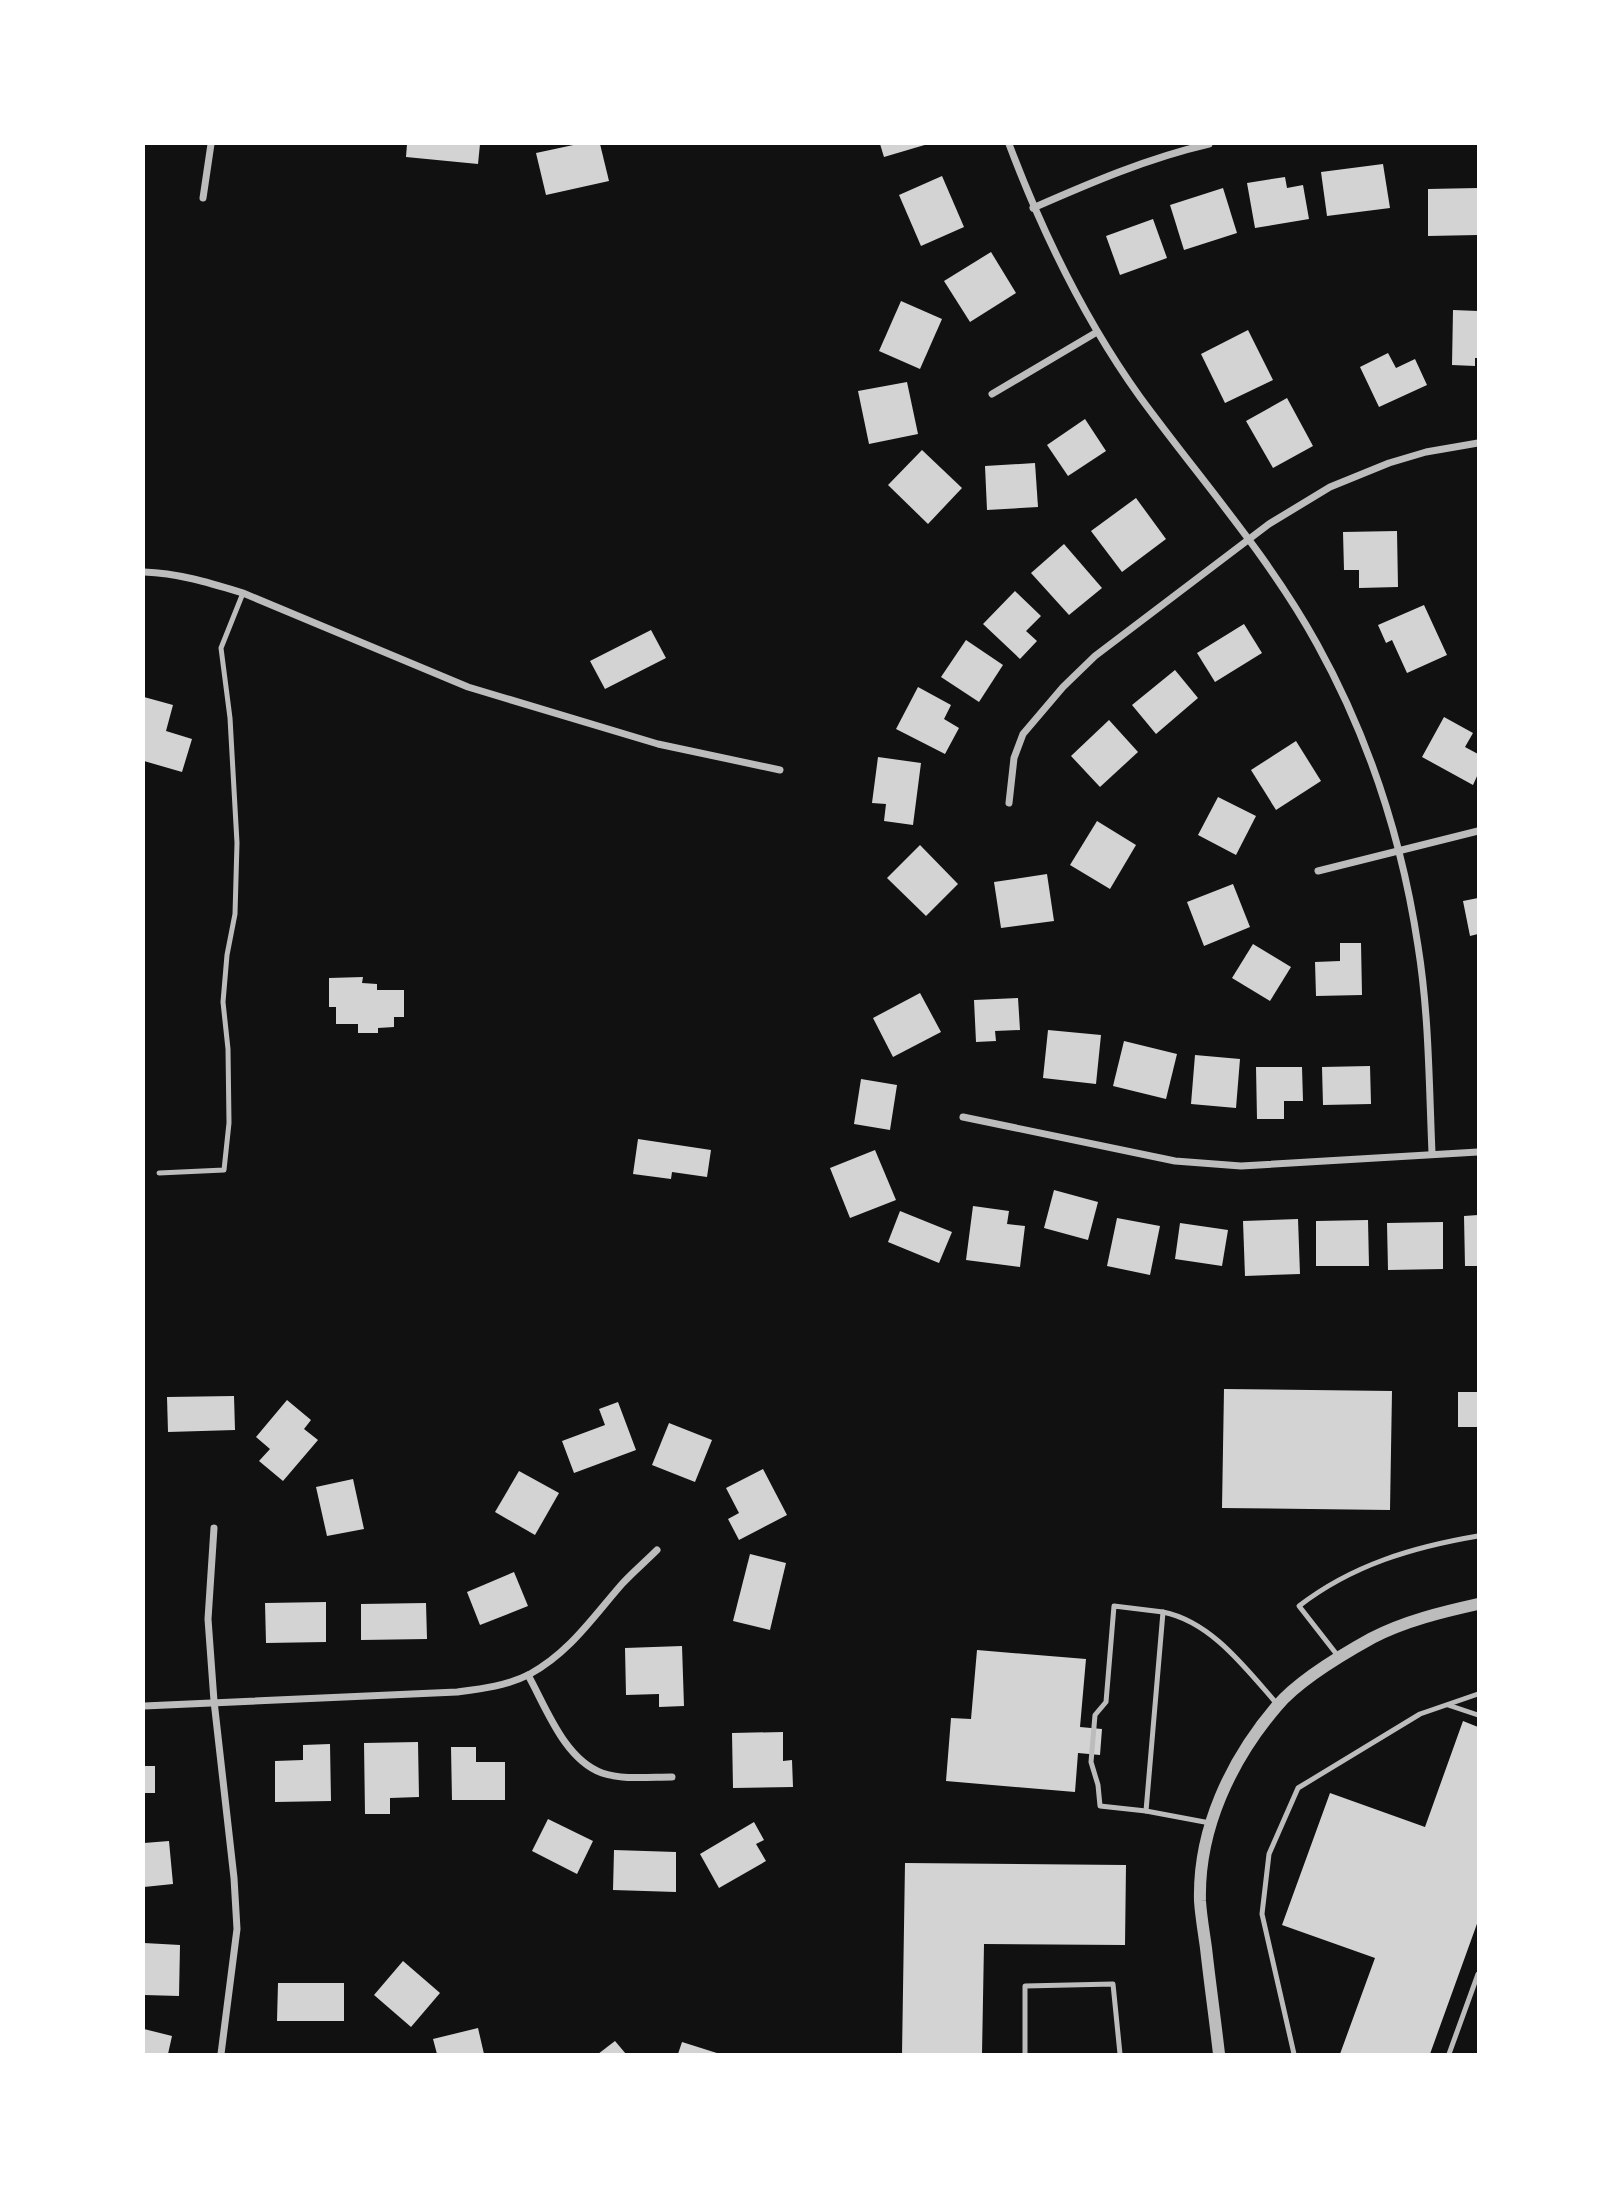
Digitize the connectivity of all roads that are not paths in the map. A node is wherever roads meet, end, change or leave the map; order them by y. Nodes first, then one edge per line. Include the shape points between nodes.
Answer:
1 (211, 144) edge
2 (1009, 144) edge
3 (1209, 144) edge
4 (203, 198) dead end
5 (1033, 208) junction
6 (1097, 332) junction
7 (992, 394) dead end
8 (1479, 443) edge
9 (1249, 540) junction
10 (144, 572) edge
11 (243, 593) junction
12 (780, 770) dead end
13 (1009, 803) dead end
14 (1479, 831) edge
15 (1400, 850) junction
16 (1318, 871) dead end
17 (963, 1117) dead end
18 (1432, 1153) junction
19 (1479, 1153) edge
20 (159, 1173) dead end
21 (214, 1528) dead end
22 (1479, 1536) edge
23 (657, 1550) dead end
24 (1479, 1604) edge
25 (1163, 1612) junction
26 (1339, 1657) junction
27 (528, 1675) junction
28 (1479, 1694) edge
29 (214, 1701) junction
30 (1278, 1705) junction
31 (1448, 1705) junction
32 (144, 1706) edge
33 (1479, 1715) edge
34 (672, 1777) dead end
35 (1146, 1811) junction
36 (1211, 1824) junction
37 (1479, 1974) edge
38 (221, 2054) edge
39 (1026, 2054) edge
40 (1120, 2054) edge
41 (1219, 2054) edge
42 (1294, 2054) edge
43 (1448, 2054) edge

1 - 4 street
2 - 5 street
3 - 5 street via 1116,173
5 - 6 street
6 - 7 street
6 - 9 street via 1140,397
8 - 9 street via 1426,452 1359,473
9 - 13 street via 1095,656 1063,687 1023,734 1014,758
9 - 15 street via 1316,643 1347,703 1387,803
10 - 11 street via 205,581
11 - 12 street via 468,687 658,744
11 - 20 lane via 221,648 237,843 235,914 223,1002 229,1098 224,1170
14 - 15 street
15 - 16 street
15 - 18 street via 1421,972
17 - 18 street via 1210,1165
18 - 19 street
21 - 29 street via 208,1619
22 - 26 lane via 1371,1562 1299,1606
23 - 27 street via 569,1645
24 - 26 street via 1408,1623
25 - 30 lane via 1183,1616 1216,1638
25 - 35 lane
25 - 35 lane via 1114,1606 1105,1702 1095,1715 1093,1738 1091,1762 1100,1806
26 - 30 street
27 - 29 street via 489,1688 457,1692
27 - 34 street via 562,1736 586,1764 603,1773
28 - 31 lane
29 - 32 street
29 - 38 street via 237,1929
30 - 36 street via 1242,1754
31 - 33 lane
31 - 42 lane via 1420,1714 1298,1788 1273,1843 1262,1914
35 - 36 lane
36 - 41 street via 1200,1900
37 - 43 lane
39 - 40 lane via 1025,1986 1113,1984

